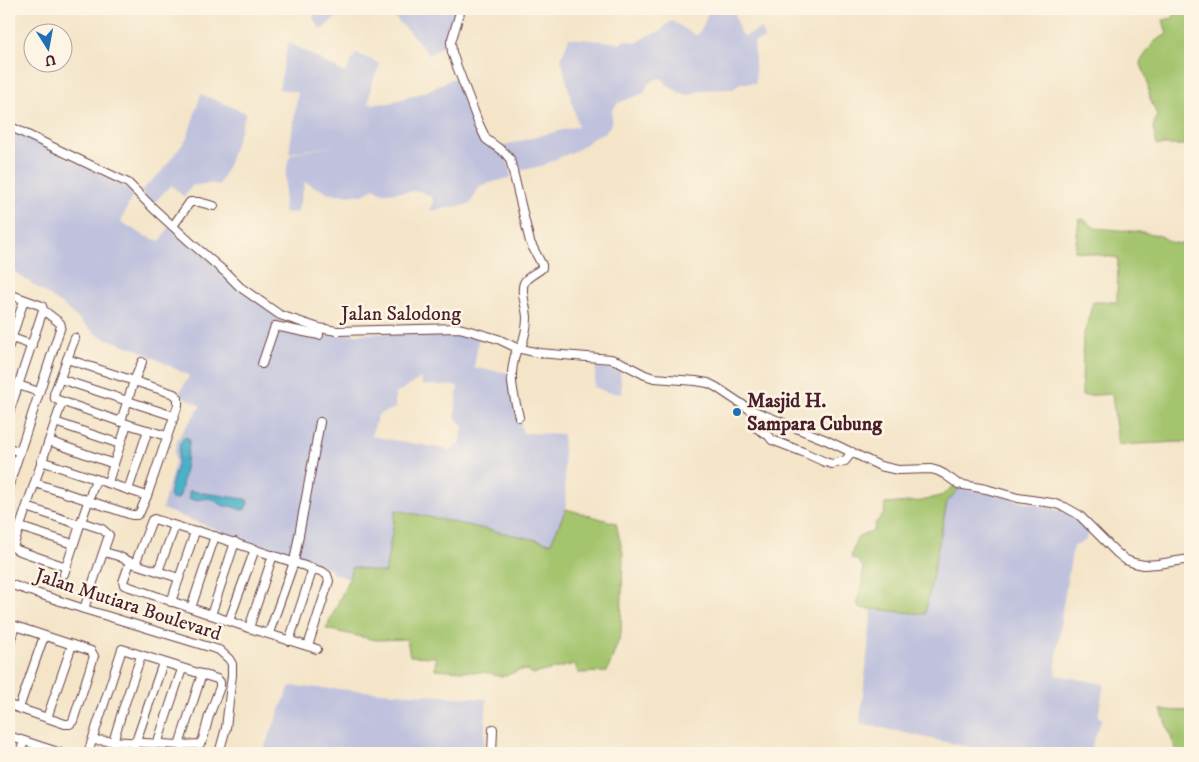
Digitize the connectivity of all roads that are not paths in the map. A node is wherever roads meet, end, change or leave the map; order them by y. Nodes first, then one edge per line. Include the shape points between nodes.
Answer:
1 (461, 9) edge
2 (9, 126) edge
3 (214, 206) dead end
4 (173, 226) junction
5 (9, 294) edge
6 (24, 300) junction
7 (43, 310) junction
8 (319, 335) dead end
9 (75, 338) dead end
10 (10, 340) edge
11 (32, 345) junction
12 (519, 348) junction
13 (67, 359) junction
14 (142, 362) dead end
15 (262, 364) dead end
16 (60, 379) junction
17 (134, 381) junction
18 (18, 385) junction
19 (39, 392) junction
20 (128, 401) junction
21 (62, 402) junction
22 (10, 404) edge
23 (9, 413) edge
24 (174, 416) junction
25 (519, 417) dead end
26 (55, 422) junction
27 (124, 422) junction
28 (320, 422) dead end
29 (755, 427) dead end
30 (148, 430) junction
31 (167, 436) junction
32 (49, 441) junction
33 (120, 444) junction
34 (9, 448) edge
35 (20, 452) junction
36 (852, 452) junction
37 (42, 461) junction
38 (114, 464) junction
39 (96, 479) junction
40 (108, 482) junction
41 (35, 483) junction
42 (9, 485) edge
43 (128, 490) junction
44 (147, 496) junction
45 (88, 500) junction
46 (27, 508) junction
47 (80, 523) junction
48 (175, 526) junction
49 (20, 527) junction
50 (194, 532) junction
51 (215, 536) junction
52 (235, 542) junction
53 (73, 544) junction
54 (254, 549) junction
55 (104, 552) junction
56 (273, 555) junction
57 (1190, 559) edge
58 (294, 562) junction
59 (133, 563) junction
60 (313, 568) junction
61 (158, 571) junction
62 (179, 578) junction
63 (9, 584) edge
64 (171, 602) junction
65 (191, 608) junction
66 (84, 609) junction
67 (211, 615) junction
68 (229, 620) junction
69 (12, 625) edge
70 (249, 628) junction
71 (269, 633) junction
72 (44, 636) junction
73 (288, 641) junction
74 (9, 645) edge
75 (72, 645) junction
76 (308, 646) junction
77 (317, 649) dead end
78 (141, 656) junction
79 (162, 663) junction
80 (182, 669) junction
81 (202, 674) junction
82 (9, 705) edge
83 (19, 708) junction
84 (48, 718) junction
85 (493, 729) dead end
86 (9, 736) edge
87 (92, 740) junction
88 (24, 741) junction
89 (113, 742) junction
90 (136, 742) junction
91 (157, 744) junction
92 (170, 744) junction
93 (179, 745) junction
94 (45, 751) edge
95 (20, 753) edge
96 (61, 753) edge
97 (88, 753) edge
98 (133, 753) edge
99 (167, 753) edge
100 (219, 753) edge
101 (492, 753) edge

1 - 12 street via 451,42 452,52 486,139 510,159 526,229 542,265 523,284 527,318 526,333
2 - 4 street, Jalan Salodong via 128,183
3 - 4 street via 190,202
4 - 12 street, Jalan Salodong via 240,287 280,315 296,322 337,331 459,328
5 - 6 street
6 - 7 street via 42,306
6 - 10 street
7 - 11 street
7 - 19 street via 62,326
8 - 15 street via 274,326
9 - 13 street
10 - 11 street
11 - 18 street
12 - 25 street via 511,372
12 - 36 street, Jalan Salodong via 553,355 611,359 654,378 708,383 749,409
13 - 16 street
13 - 17 street
14 - 17 street
16 - 20 street
16 - 21 street via 54,397
17 - 20 street
17 - 24 street via 176,395 178,405
18 - 19 street
18 - 22 street
19 - 35 street
20 - 24 street
20 - 27 street
21 - 26 street
21 - 27 street
22 - 23 street
24 - 31 street
26 - 32 street
26 - 33 street
27 - 30 street
27 - 33 street
28 - 58 street
29 - 36 street via 772,440 832,464 842,463
30 - 31 street
30 - 43 street
31 - 44 street
32 - 37 street
32 - 38 street
33 - 38 street
34 - 35 street
35 - 42 street
36 - 57 street, Jalan Salodong via 890,469 931,469 958,484 1065,507 1084,519 1117,553 1134,563 1158,564
37 - 39 street
37 - 41 street
38 - 40 street
39 - 40 street
39 - 45 street
40 - 43 street
41 - 45 street
41 - 46 street
43 - 44 street
44 - 45 street via 136,516
45 - 47 street
46 - 47 street
46 - 49 street
47 - 53 street
47 - 55 street via 108,533
48 - 50 street
48 - 59 street via 152,520
48 - 61 street
49 - 53 street
49 - 53 street via 14,549 65,570
50 - 51 street via 197,530
50 - 62 street
51 - 52 street
51 - 65 street
52 - 54 street
52 - 67 street
54 - 56 street
54 - 68 street
55 - 59 street
55 - 66 street
56 - 58 street
56 - 70 street
58 - 60 street
58 - 71 street
59 - 61 street
59 - 64 street via 124,586
60 - 73 street
60 - 76 street via 328,575 329,581
61 - 62 street
62 - 64 street
63 - 66 street, Jalan Mutiara Boulevard
64 - 65 street
65 - 67 street
66 - 100 street, Jalan Mutiara Boulevard via 224,654 232,664 232,675 226,728
67 - 68 street
68 - 70 street
69 - 72 street
69 - 74 street
70 - 71 street
71 - 73 street
72 - 75 street
72 - 83 street
73 - 76 street
75 - 84 street
75 - 84 street via 91,651 94,656 73,721 68,724
76 - 77 street
78 - 79 street
78 - 87 street via 122,650
78 - 89 street
79 - 80 street
79 - 90 street
80 - 81 street
80 - 91 street
81 - 93 street
81 - 93 street via 217,679 220,685 203,739 200,744
82 - 83 street
83 - 84 street
85 - 101 street
86 - 88 street
87 - 89 street
87 - 97 street
88 - 94 street
88 - 95 street
89 - 90 street
90 - 91 street
90 - 98 street
91 - 92 street
92 - 93 street
92 - 99 street
94 - 96 street

